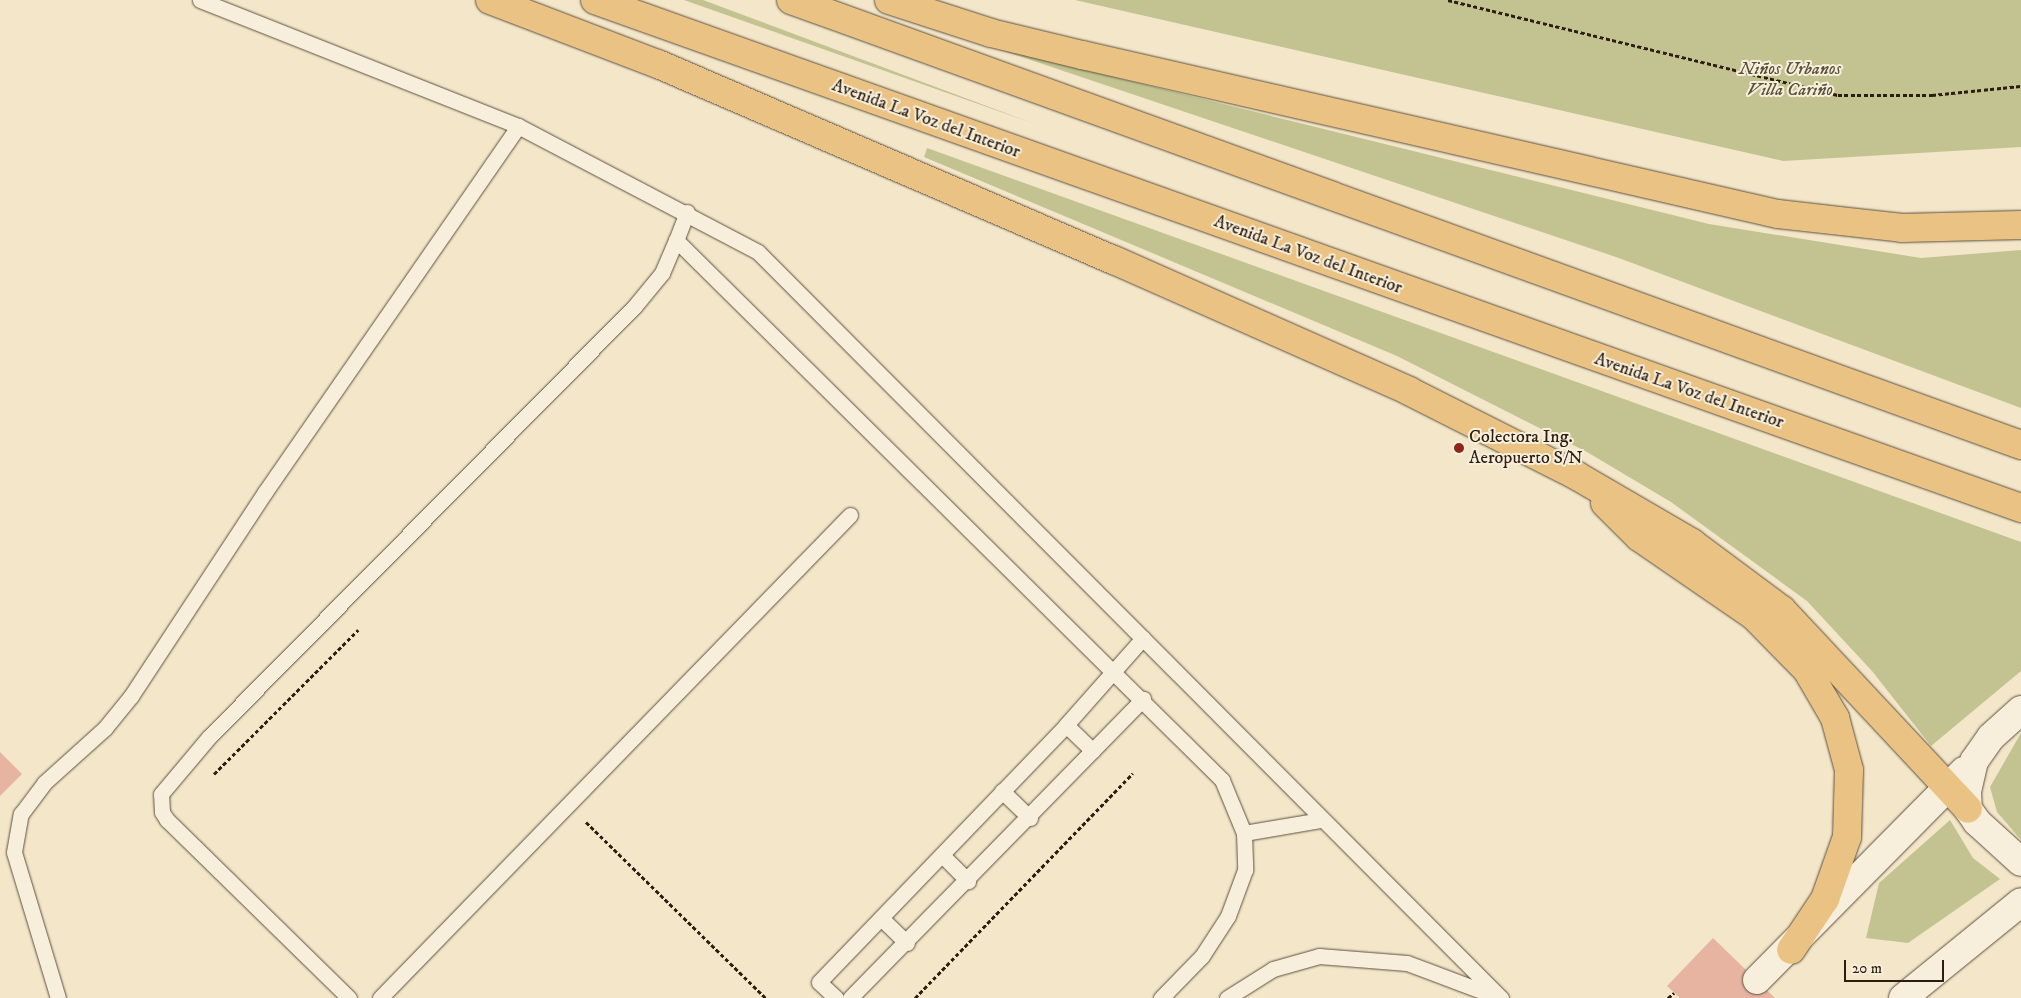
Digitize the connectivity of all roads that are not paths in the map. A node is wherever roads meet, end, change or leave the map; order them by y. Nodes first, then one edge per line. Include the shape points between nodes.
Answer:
1 (200, 0) edge
2 (490, 0) edge
3 (595, 0) edge
4 (792, 0) edge
5 (889, 0) edge
6 (518, 126) junction
7 (687, 212) junction
8 (2021, 225) edge
9 (676, 240) junction
10 (2021, 445) edge
11 (1577, 476) junction
12 (2021, 508) edge
13 (850, 515) dead end
14 (1143, 638) junction
15 (1115, 671) junction
16 (1143, 699) junction
17 (2021, 710) edge
18 (1066, 725) junction
19 (1093, 752) junction
20 (1974, 761) junction
21 (1947, 789) junction
22 (1002, 791) junction
23 (1968, 809) junction
24 (1030, 818) junction
25 (1320, 820) junction
26 (1244, 832) junction
27 (942, 855) junction
28 (2021, 862) edge
29 (968, 881) junction
30 (2021, 902) edge
31 (881, 918) junction
32 (907, 943) junction
33 (1791, 950) junction
34 (1757, 980) dead end
35 (58, 998) edge
36 (349, 998) edge
37 (380, 998) edge
38 (836, 998) edge
39 (850, 998) edge
40 (1162, 998) edge
41 (1228, 998) edge
42 (1501, 998) edge
43 (1903, 998) edge

1 - 6 lane
2 - 11 main road via 658,64 1114,260 1409,391
3 - 12 main road, Avenida La Voz del Interior
4 - 10 main road
5 - 8 main road via 991,33 1082,55 1778,214 1902,228
6 - 7 lane
6 - 35 lane via 265,492 131,696 105,728 44,782 21,814 14,852
7 - 9 lane
7 - 14 lane via 758,252
9 - 15 lane
9 - 36 lane via 662,273 634,307 209,737 161,794 162,812 167,820
11 - 21 main road via 1692,543 1782,610
11 - 33 main road via 1640,537 1754,616 1807,670 1835,718 1849,770 1847,838 1825,899
13 - 37 lane
14 - 15 lane
14 - 25 lane
15 - 16 lane
15 - 18 lane
16 - 19 lane
16 - 26 lane via 1212,767 1232,800
17 - 20 street via 1991,737
18 - 19 lane
18 - 22 lane
19 - 24 lane
20 - 21 street
20 - 23 street
21 - 23 main road
21 - 33 street via 1896,836
22 - 24 lane
22 - 27 lane
23 - 28 street
24 - 29 lane
25 - 26 lane
25 - 42 lane
26 - 40 lane via 1245,870 1228,916 1202,956
27 - 29 lane
27 - 31 lane
29 - 32 lane
30 - 43 street
31 - 32 lane
31 - 38 lane via 819,982
32 - 39 lane
33 - 34 street
41 - 42 lane via 1274,969 1319,956 1407,963

